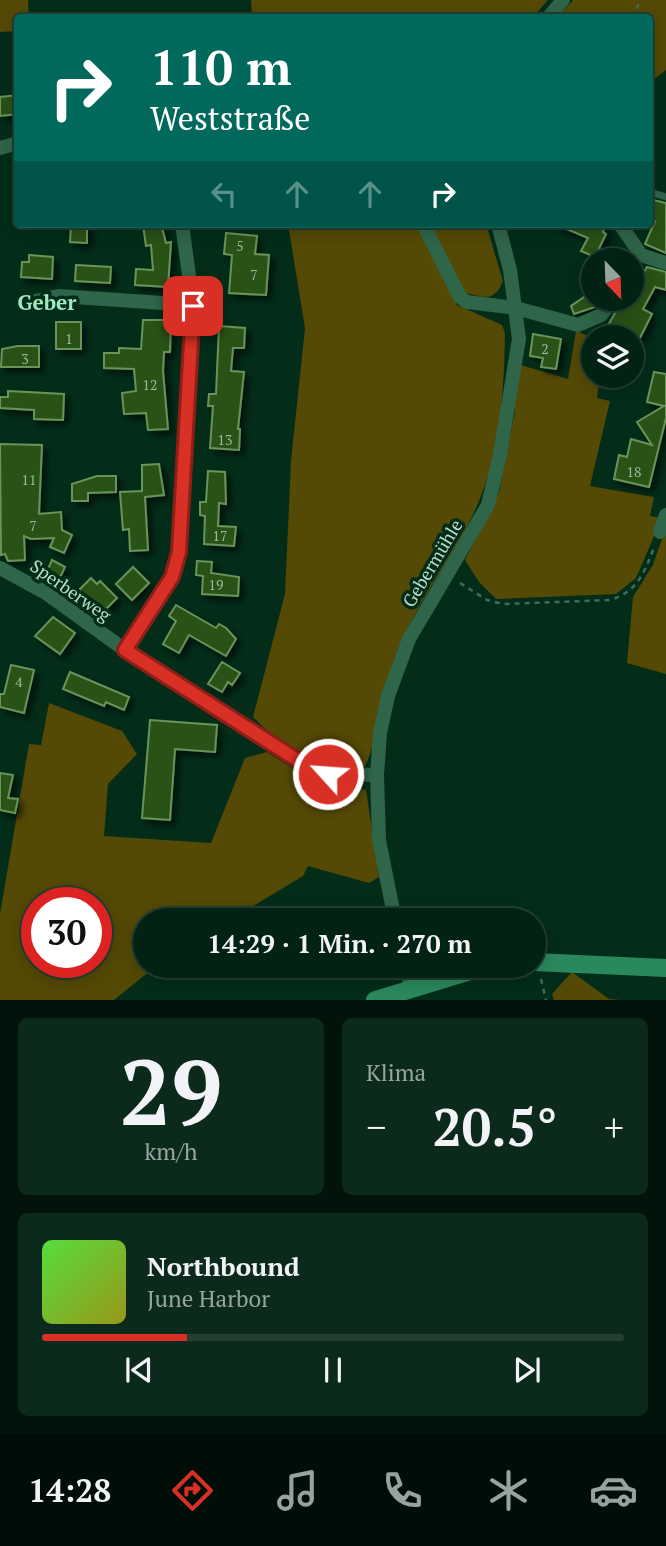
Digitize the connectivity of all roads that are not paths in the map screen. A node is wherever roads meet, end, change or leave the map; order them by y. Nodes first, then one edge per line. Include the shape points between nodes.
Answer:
1 (563, 0) edge
2 (551, 14) edge
3 (183, 228) edge
4 (425, 228) edge
5 (499, 228) edge
6 (623, 228) edge
7 (636, 248) edge
8 (644, 256) edge
9 (666, 263) edge
10 (32, 302) dead end
11 (193, 306) junction
12 (516, 308) junction
13 (603, 312) edge
14 (666, 515) edge
15 (660, 532) road end
16 (0, 568) edge
17 (125, 650) junction
18 (376, 775) junction
19 (393, 908) edge
20 (546, 962) edge
21 (666, 968) edge
22 (409, 978) edge
23 (445, 978) edge
24 (411, 987) junction
25 (375, 1000) edge

1 - 2 street
3 - 11 street
4 - 12 street via 460,297 482,306
5 - 12 street, Gebermühle
6 - 7 street
8 - 9 street
10 - 11 street via 58,296
11 - 17 street via 179,552 172,577
12 - 13 street via 578,325
12 - 18 street, Gebermühle via 516,375 488,505 409,639 388,696
14 - 15 street
16 - 17 street, Sperberweg via 46,593
17 - 18 street, Sperberweg via 294,758 328,774
18 - 19 street, Gebermühle via 379,840
20 - 21 street
22 - 24 street
23 - 24 street
24 - 25 street

